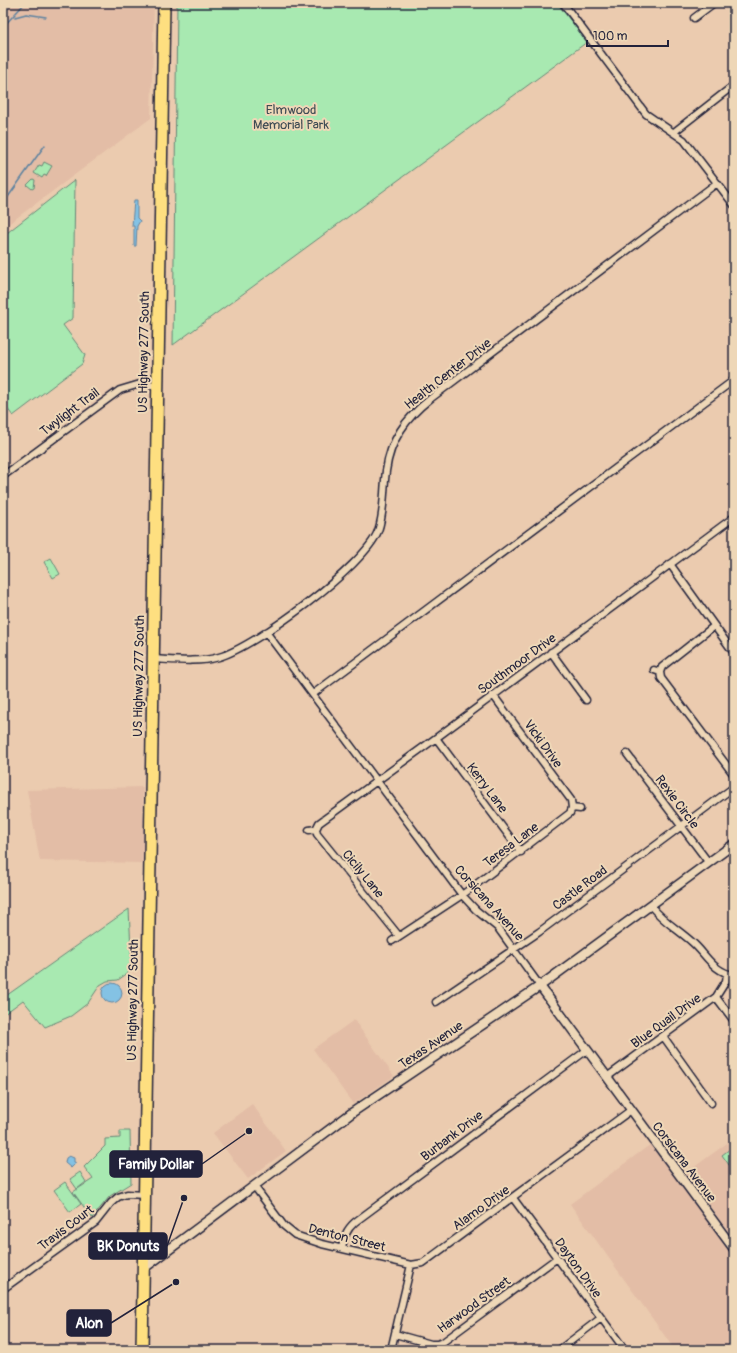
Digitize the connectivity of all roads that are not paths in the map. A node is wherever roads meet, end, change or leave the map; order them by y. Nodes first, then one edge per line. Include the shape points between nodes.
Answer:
1 (164, 3) edge
2 (563, 3) edge
3 (714, 3) edge
4 (694, 18) dead end
5 (734, 85) edge
6 (674, 132) junction
7 (718, 183) junction
8 (734, 205) edge
9 (734, 380) edge
10 (157, 386) junction
11 (3, 476) edge
12 (733, 520) edge
13 (670, 564) junction
14 (714, 626) junction
15 (266, 632) junction
16 (551, 652) junction
17 (734, 653) edge
18 (153, 659) junction
19 (313, 694) junction
20 (493, 695) junction
21 (586, 700) dead end
22 (436, 738) junction
23 (627, 754) dead end
24 (734, 775) edge
25 (378, 781) junction
26 (734, 787) edge
27 (572, 808) junction
28 (580, 809) dead end
29 (681, 826) junction
30 (312, 830) joint
31 (734, 844) edge
32 (521, 852) junction
33 (708, 863) junction
34 (462, 895) junction
35 (650, 905) junction
36 (399, 936) junction
37 (392, 941) dead end
38 (514, 949) junction
39 (731, 975) edge
40 (540, 986) junction
41 (716, 997) junction
42 (436, 1002) dead end
43 (734, 1021) edge
44 (663, 1036) junction
45 (587, 1050) junction
46 (607, 1077) junction
47 (710, 1103) dead end
48 (631, 1110) junction
49 (254, 1186) junction
50 (144, 1195) junction
51 (513, 1198) junction
52 (342, 1248) junction
53 (734, 1249) edge
54 (557, 1258) junction
55 (411, 1265) junction
56 (143, 1269) junction
57 (3, 1289) edge
58 (602, 1318) junction
59 (395, 1334) junction
60 (142, 1350) edge
61 (392, 1350) edge
62 (559, 1350) edge
63 (625, 1350) edge

1 - 10 highway, US Highway 277 South
2 - 6 street via 646,114
3 - 4 street
5 - 6 street
6 - 7 street via 684,140
7 - 8 street
7 - 15 street, Health Center Drive via 417,409 405,422 390,452 382,517 370,547 333,582
9 - 19 street
10 - 11 street, Twylight Trail via 140,384 120,390
10 - 18 highway, US Highway 277 South
12 - 13 street, Southmoor Drive
13 - 14 street
13 - 16 street, Southmoor Drive
14 - 17 street
14 - 24 street via 657,671
15 - 18 street, Health Center Drive via 249,644 219,657 205,660
15 - 19 street, Corsicana Avenue
16 - 20 street, Southmoor Drive
16 - 21 street
18 - 50 highway, US Highway 277 South
19 - 25 street, Corsicana Avenue
20 - 22 street, Southmoor Drive
20 - 27 street, Vicki Drive via 570,800
22 - 25 street, Southmoor Drive
22 - 32 street, Kerry Lane
23 - 29 street, Rexie Circle
25 - 30 street, Southmoor Drive via 319,822
25 - 34 street, Corsicana Avenue
26 - 29 street, Castle Road
27 - 28 street
27 - 32 street, Teresa Lane via 570,813
29 - 33 street, Rexie Circle
29 - 38 street, Castle Road
30 - 36 street, Cicily Lane
31 - 33 street, Texas Avenue
32 - 34 street, Teresa Lane
33 - 35 street, Texas Avenue
34 - 36 street, Teresa Lane
34 - 38 street, Corsicana Avenue via 498,928
35 - 39 street via 668,924 692,942 712,965
35 - 40 street, Texas Avenue
36 - 37 street, Teresa Lane
38 - 40 street, Corsicana Avenue
38 - 42 street, Castle Road
39 - 41 street, Blue Quail Drive
40 - 45 street, Corsicana Avenue
40 - 49 street, Texas Avenue via 352,1112
41 - 43 street
41 - 44 street, Blue Quail Drive
44 - 46 street, Blue Quail Drive
44 - 47 street
45 - 46 street, Corsicana Avenue
45 - 52 street, Burbank Drive via 355,1222 348,1228
46 - 48 street, Corsicana Avenue
48 - 51 street, Alamo Drive
48 - 53 street, Corsicana Avenue
49 - 52 street, Denton Street via 284,1226 295,1235
49 - 56 street, Texas Avenue
50 - 56 highway, US Highway 277 South
50 - 57 street, Travis Court via 127,1194 118,1197 96,1222
51 - 54 street, Dayton Drive
51 - 55 street, Alamo Drive via 423,1263
52 - 55 street, Denton Street
54 - 58 street, Dayton Drive
54 - 59 street, Harwood Street via 443,1342 431,1344
55 - 59 street
56 - 60 highway, US Highway 277 South
58 - 62 street
58 - 63 street, Dayton Drive
59 - 61 street

